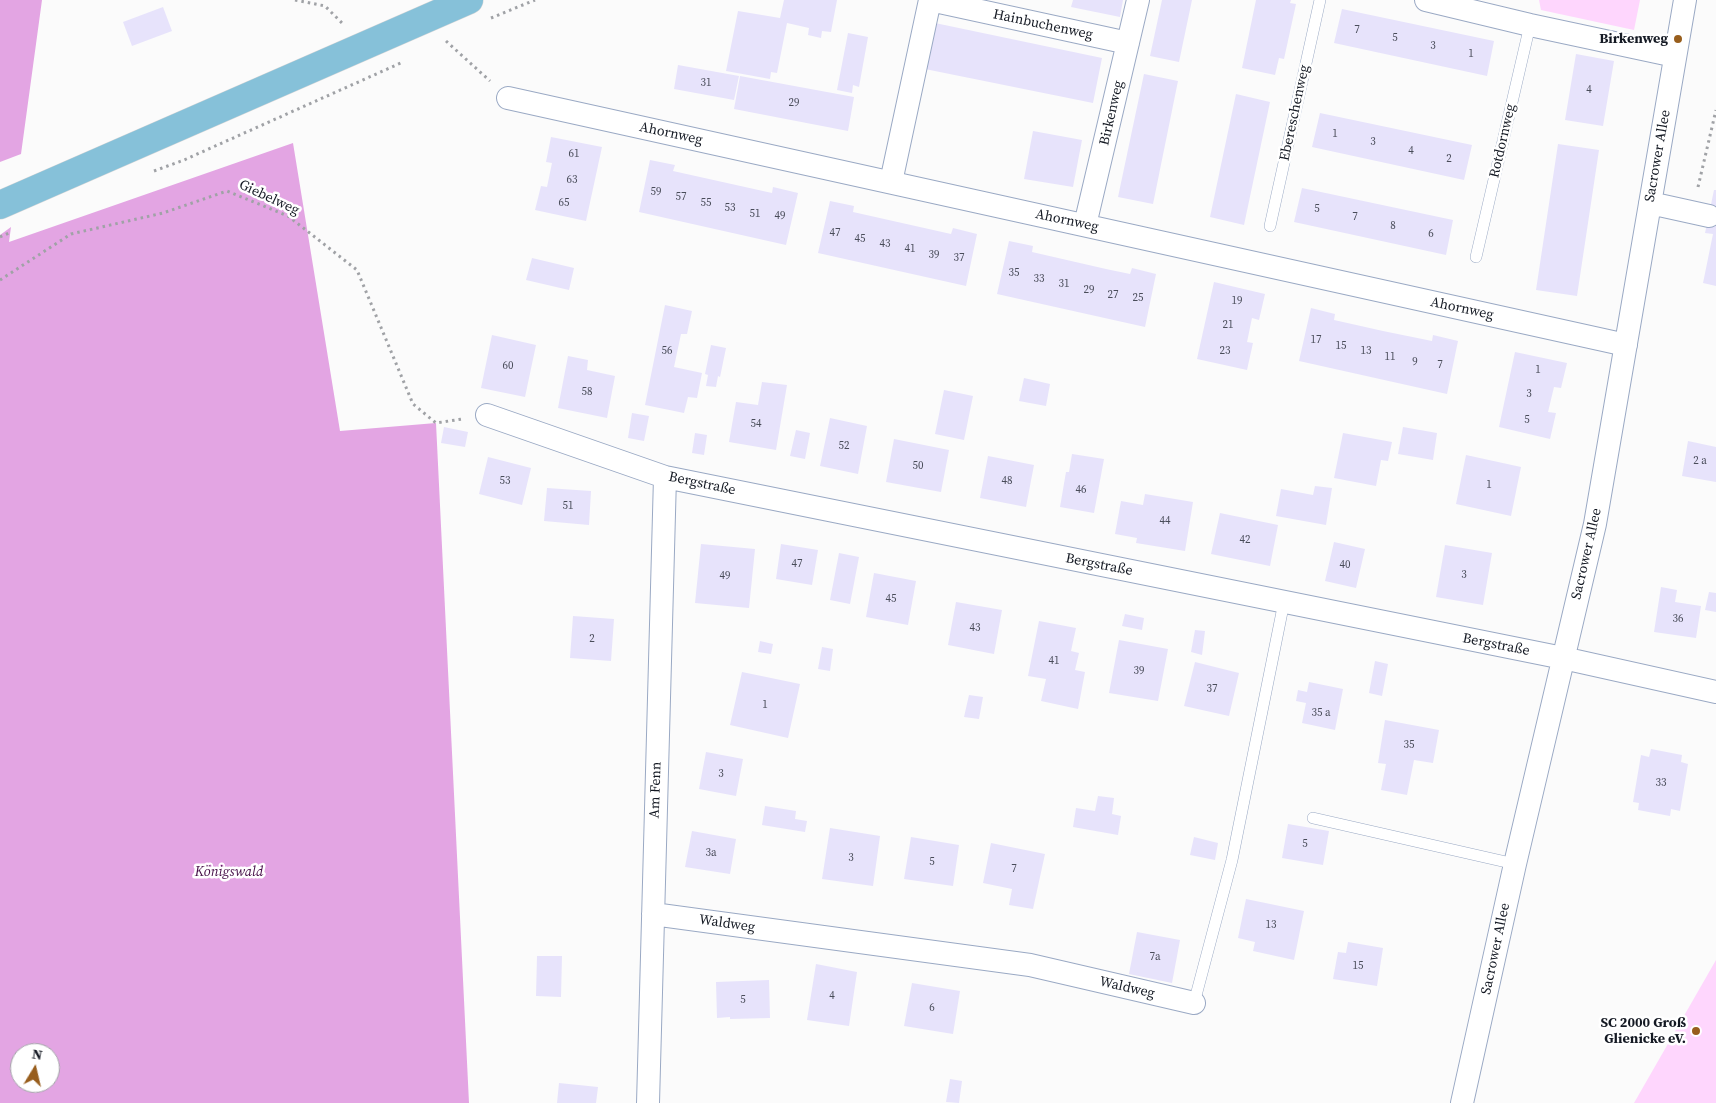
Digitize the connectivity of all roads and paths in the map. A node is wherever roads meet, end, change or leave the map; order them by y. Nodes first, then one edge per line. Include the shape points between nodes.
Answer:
1 (295, 0) edge
2 (469, 0) edge
3 (930, 0) edge
4 (1138, 0) edge
5 (1320, 0) edge
6 (1426, 0) edge
7 (1685, 0) edge
8 (1530, 25) junction
9 (446, 41) dead end
10 (1128, 43) junction
11 (365, 46) junction
12 (1675, 56) junction
13 (508, 98) joint
14 (1716, 110) edge
15 (891, 182) junction
16 (1650, 203) junction
17 (0, 205) edge
18 (1700, 214) joint
19 (1085, 225) junction
20 (1270, 226) dead end
21 (1476, 257) dead end
22 (0, 280) edge
23 (1626, 345) junction
24 (487, 415) dead end
25 (436, 423) dead end
26 (665, 477) junction
27 (1284, 602) junction
28 (1563, 658) junction
29 (1716, 692) edge
30 (1313, 818) dead end
31 (1515, 864) junction
32 (652, 914) junction
33 (1194, 1003) joint
34 (648, 1103) edge
35 (1462, 1103) edge

1 - 11 path via 325,6
2 - 11 main road
3 - 10 street, Hainbuchenweg
3 - 15 street, Hainbuchenweg
4 - 10 street, Birkenweg
5 - 20 lane, Ebereschenweg
6 - 8 street
7 - 12 street, Sacrower Allee
8 - 12 street
8 - 21 lane, Rotdornweg
9 - 13 path
10 - 19 street, Birkenweg
11 - 17 main road
12 - 16 street, Sacrower Allee
13 - 15 street, Ahornweg
14 - 18 path
15 - 19 street, Ahornweg
16 - 18 street
16 - 23 street, Sacrower Allee
19 - 23 street, Ahornweg
22 - 25 path, Giebelweg via 71,234 163,213 227,191 288,216 357,270 413,404
23 - 28 street, Sacrower Allee via 1595,524
24 - 26 street, Bergstraße
26 - 27 street, Bergstraße
26 - 32 street, Am Fenn
27 - 28 street, Bergstraße
27 - 33 lane, Waldweg via 1232,860
28 - 29 street, Bergstraße
28 - 31 street, Sacrower Allee
30 - 31 lane
31 - 35 street, Sacrower Allee
32 - 33 street, Waldweg via 1030,965
32 - 34 street, Am Fenn

